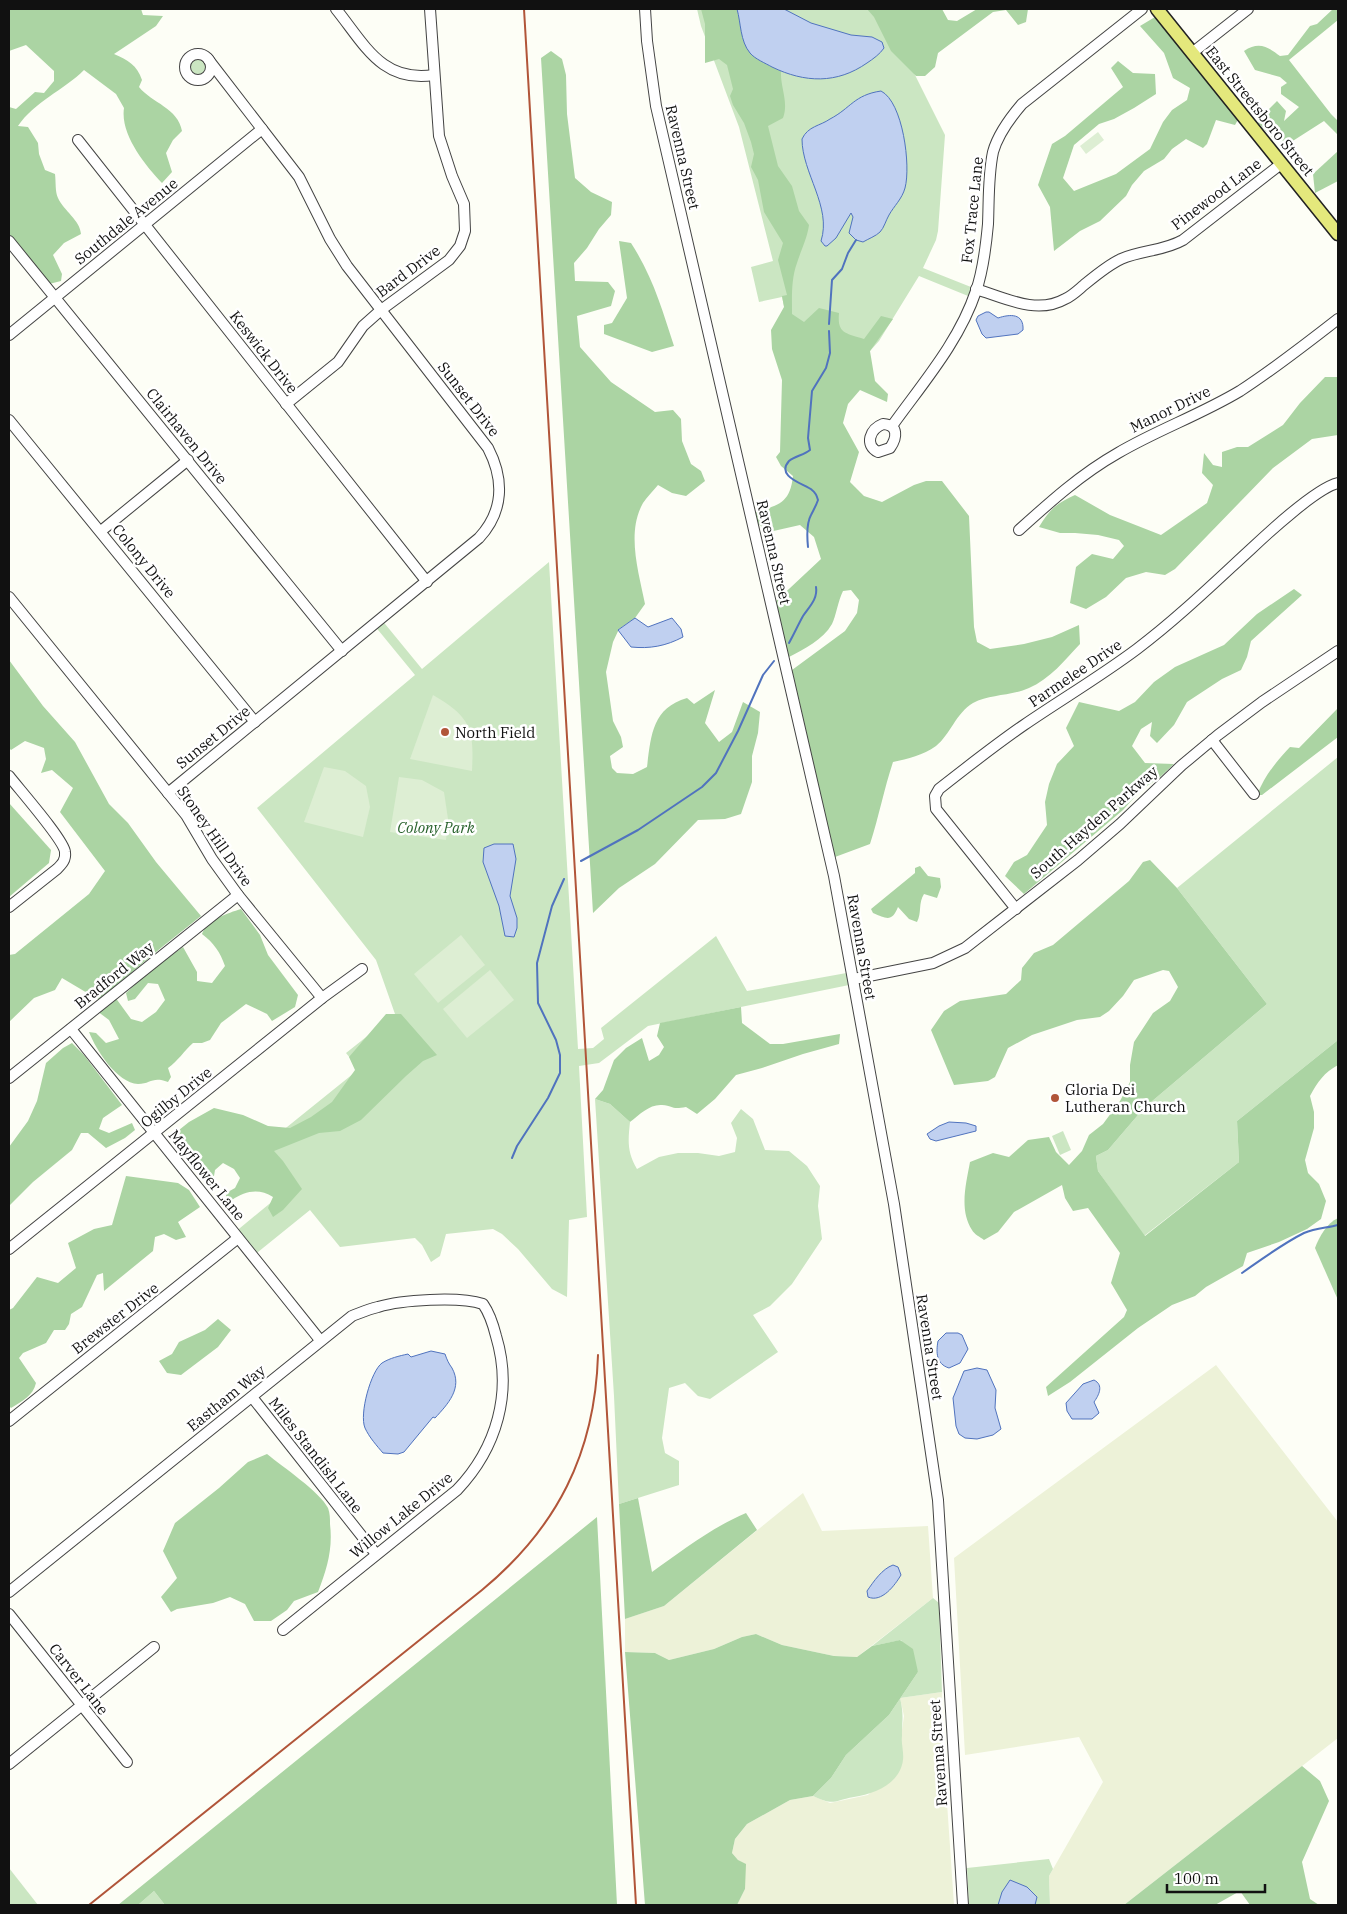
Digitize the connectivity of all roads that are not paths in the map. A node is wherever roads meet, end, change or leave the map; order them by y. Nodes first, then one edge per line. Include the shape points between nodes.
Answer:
1 (336, 9) edge
2 (430, 9) edge
3 (646, 9) edge
4 (1142, 9) edge
5 (1157, 9) edge
6 (1248, 9) edge
7 (1192, 53) junction
8 (208, 59) dead end
9 (434, 75) junction
10 (262, 129) junction
11 (78, 140) dead end
12 (1281, 164) junction
13 (145, 225) junction
14 (1338, 234) edge
15 (9, 241) edge
16 (976, 289) junction
17 (56, 297) junction
18 (381, 310) junction
19 (1338, 319) edge
20 (9, 336) edge
21 (286, 404) junction
22 (9, 420) edge
23 (892, 426) dead end
24 (188, 460) junction
25 (1338, 482) edge
26 (1019, 530) dead end
27 (101, 532) junction
28 (427, 582) junction
29 (9, 597) edge
30 (342, 651) junction
31 (1338, 651) edge
32 (255, 722) junction
33 (1212, 740) junction
34 (9, 776) edge
35 (168, 793) junction
36 (1254, 794) dead end
37 (238, 895) junction
38 (9, 907) edge
39 (1016, 909) junction
40 (362, 969) dead end
41 (854, 979) junction
42 (322, 998) junction
43 (70, 1029) junction
44 (9, 1078) edge
45 (155, 1133) junction
46 (238, 1238) junction
47 (9, 1249) edge
48 (487, 1309) joint
49 (320, 1340) junction
50 (252, 1397) junction
51 (9, 1421) edge
52 (376, 1554) junction
53 (9, 1592) edge
54 (9, 1614) edge
55 (283, 1630) dead end
56 (154, 1647) dead end
57 (80, 1705) junction
58 (127, 1762) dead end
59 (9, 1764) edge
60 (963, 1905) edge

1 - 9 street via 371,52 391,70 409,76
2 - 9 street, Bard Drive
3 - 41 street, Ravenna Street via 656,106 834,876
4 - 16 street, Fox Trace Lane via 1022,104 1001,133 989,180 986,242
5 - 7 main road, East Streetsboro Street
6 - 7 street
7 - 12 main road, East Streetsboro Street
8 - 10 street, Sunset Drive
9 - 18 street, Bard Drive via 439,136 464,204 465,231 456,254
10 - 13 street, Southdale Avenue
10 - 18 street, Sunset Drive via 307,190 336,249
11 - 13 street, Keswick Drive
12 - 14 main road, East Streetsboro Street
12 - 16 street, Pinewood Lane via 1184,240 1120,260 1055,304 1027,305
13 - 17 street, Southdale Avenue
13 - 21 street, Keswick Drive
15 - 17 street, Clairhaven Drive
16 - 23 street, Fox Trace Lane via 959,330
17 - 20 street, Southdale Avenue
17 - 24 street, Clairhaven Drive
18 - 21 street, Bard Drive via 359,331 338,362
18 - 28 street, Sunset Drive via 488,448 499,478 497,505 484,532
19 - 26 street, Manor Drive via 1239,391 1098,465
21 - 28 street, Keswick Drive
22 - 27 street, Colony Drive
24 - 27 street
24 - 30 street, Clairhaven Drive
25 - 39 street, Parmelee Drive via 1315,496 1261,540 1137,649 1022,726 939,789 935,796 936,809
27 - 32 street, Colony Drive
28 - 30 street, Sunset Drive
29 - 35 street, Stoney Hill Drive
30 - 32 street, Sunset Drive
31 - 33 street, South Hayden Parkway
32 - 35 street, Sunset Drive
33 - 36 street
33 - 39 street, South Hayden Parkway via 1120,824
34 - 38 street via 60,840 65,854 57,869
35 - 37 street, Stoney Hill Drive
37 - 42 street, Stoney Hill Drive
37 - 43 street, Bradford Way
39 - 41 street, South Hayden Parkway via 950,957 918,967
40 - 42 street, Ogilby Drive
41 - 60 street, Ravenna Street via 894,1204 938,1499
42 - 45 street, Ogilby Drive
43 - 44 street, Bradford Way
43 - 45 street, Mayflower Lane
45 - 46 street, Mayflower Lane
45 - 47 street, Ogilby Drive
46 - 49 street, Mayflower Lane
46 - 51 street, Brewster Drive
48 - 49 street, Eastham Way via 483,1304 457,1300 379,1306 352,1316
48 - 52 street, Willow Lake Drive via 498,1343 503,1383 500,1413 490,1445 457,1490
49 - 50 street, Eastham Way
50 - 52 street, Miles Standish Lane
50 - 53 street, Eastham Way
52 - 55 street, Willow Lake Drive
54 - 57 street, Carver Lane
56 - 57 street
57 - 58 street, Carver Lane
57 - 59 street

